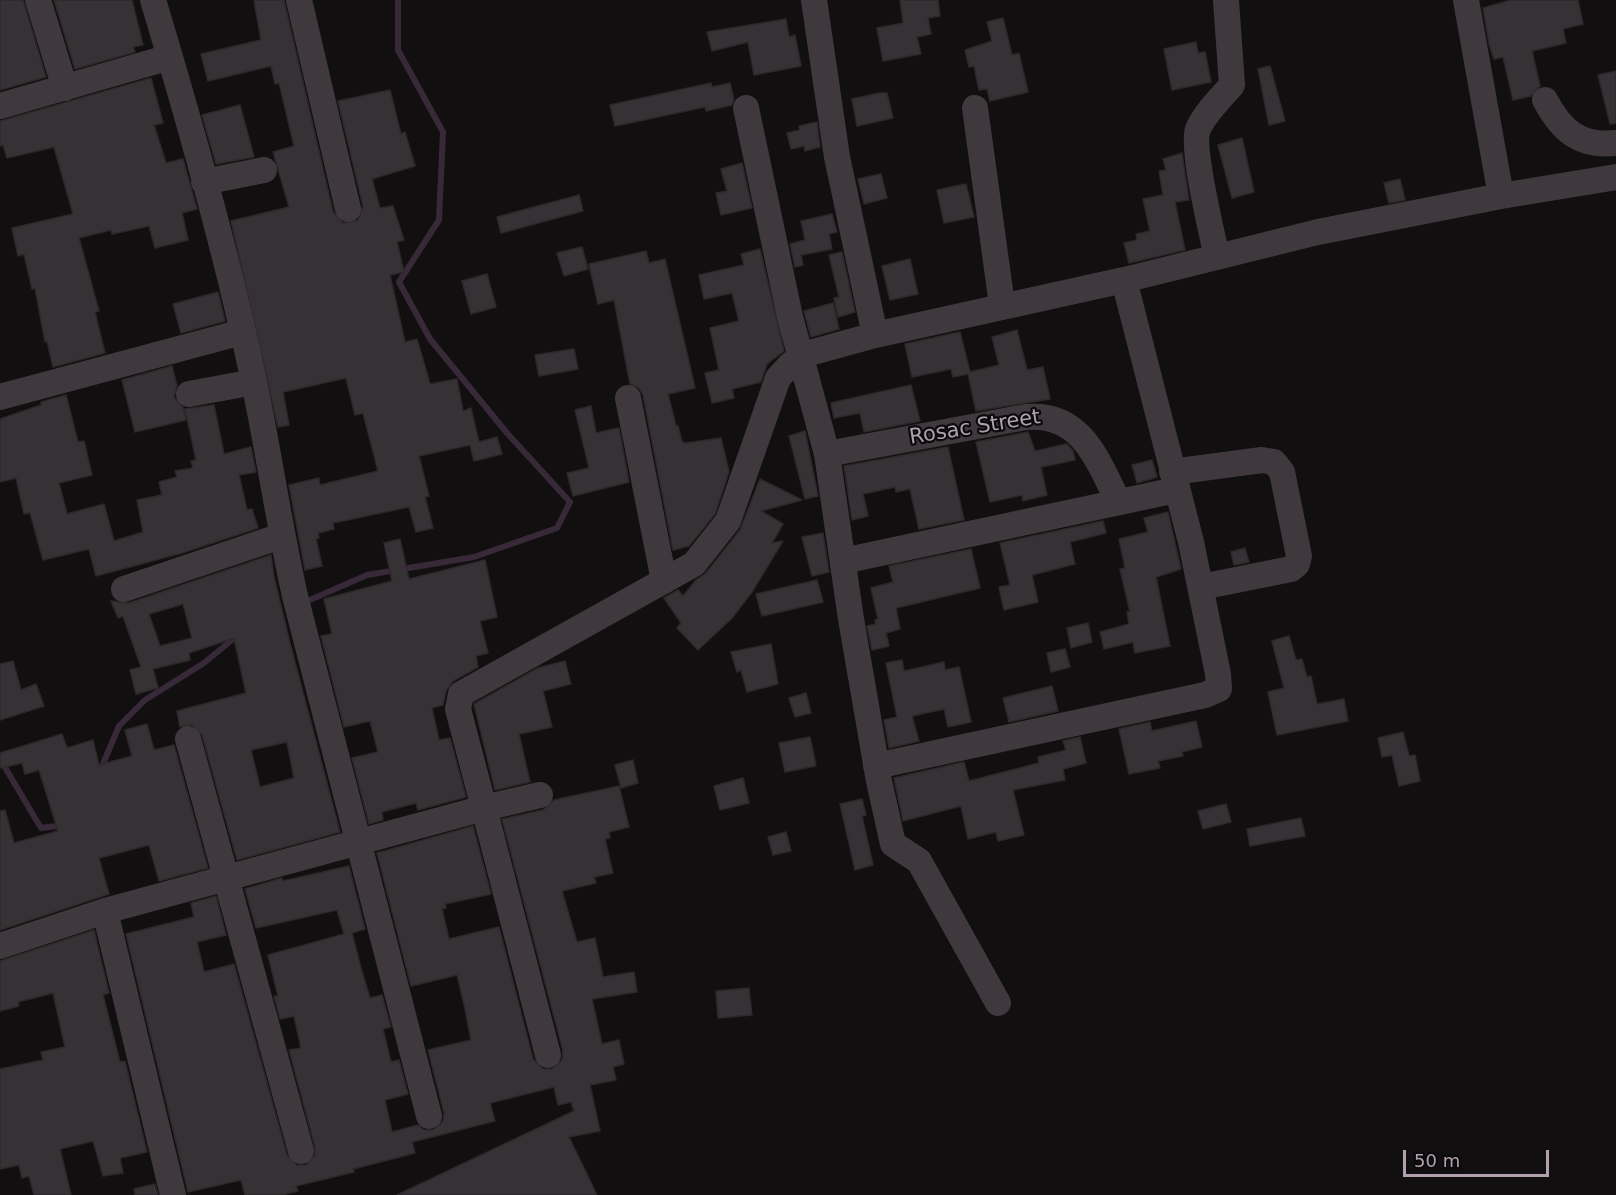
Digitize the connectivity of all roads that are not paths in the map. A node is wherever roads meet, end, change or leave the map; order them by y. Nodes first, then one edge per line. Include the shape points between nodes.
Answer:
1 (38, 0) edge
2 (153, 0) edge
3 (298, 0) edge
4 (814, 0) edge
5 (1466, 0) edge
6 (1226, 1) edge
7 (170, 57) junction
8 (65, 88) junction
9 (1545, 100) dead end
10 (0, 106) edge
11 (746, 108) dead end
12 (975, 108) dead end
13 (1616, 143) edge
14 (264, 170) dead end
15 (1616, 177) edge
16 (204, 183) junction
17 (1501, 196) junction
18 (348, 209) dead end
19 (1216, 257) junction
20 (1124, 280) junction
21 (1002, 305) junction
22 (242, 332) junction
23 (875, 335) junction
24 (800, 357) junction
25 (254, 382) junction
26 (189, 394) dead end
27 (0, 396) edge
28 (627, 398) dead end
29 (826, 454) junction
30 (1174, 481) junction
31 (1118, 501) junction
32 (281, 536) junction
33 (843, 561) junction
34 (664, 581) junction
35 (1201, 587) junction
36 (124, 589) dead end
37 (188, 739) dead end
38 (876, 766) junction
39 (540, 795) dead end
40 (484, 808) junction
41 (359, 843) junction
42 (228, 878) junction
43 (105, 911) junction
44 (0, 946) edge
45 (998, 1003) dead end
46 (548, 1054) dead end
47 (429, 1116) dead end
48 (301, 1151) dead end
49 (173, 1195) edge

1 - 8 street
2 - 7 street
3 - 18 street
4 - 23 street via 837,157
5 - 17 street
6 - 19 street via 1232,85 1197,131
7 - 8 street
7 - 16 street
8 - 10 street
9 - 13 street via 1564,129 1587,140
11 - 24 street
12 - 21 street
14 - 16 street
15 - 17 street
16 - 22 street
17 - 19 street
19 - 20 street
20 - 21 street
20 - 30 street
21 - 23 street
22 - 25 street
22 - 27 street
23 - 24 street
24 - 29 street
24 - 34 street via 785,370 772,390 728,521 694,564
25 - 26 street
25 - 32 street
28 - 34 street
29 - 31 street, Rosac Street via 1026,417 1051,417 1060,419 1079,436 1096,458
29 - 33 street
30 - 31 street
30 - 35 street
30 - 35 street via 1262,460 1274,462 1282,472 1299,556 1297,564 1291,569
31 - 33 street
32 - 36 street
32 - 41 street
33 - 38 street
34 - 40 street via 484,669 466,690 457,704
35 - 38 street via 1218,674 1219,689 1215,693
37 - 42 street
38 - 45 street via 892,844 919,861
39 - 40 street
40 - 41 street
40 - 46 street
41 - 42 street
41 - 47 street
42 - 43 street
42 - 48 street
43 - 44 street
43 - 49 street

